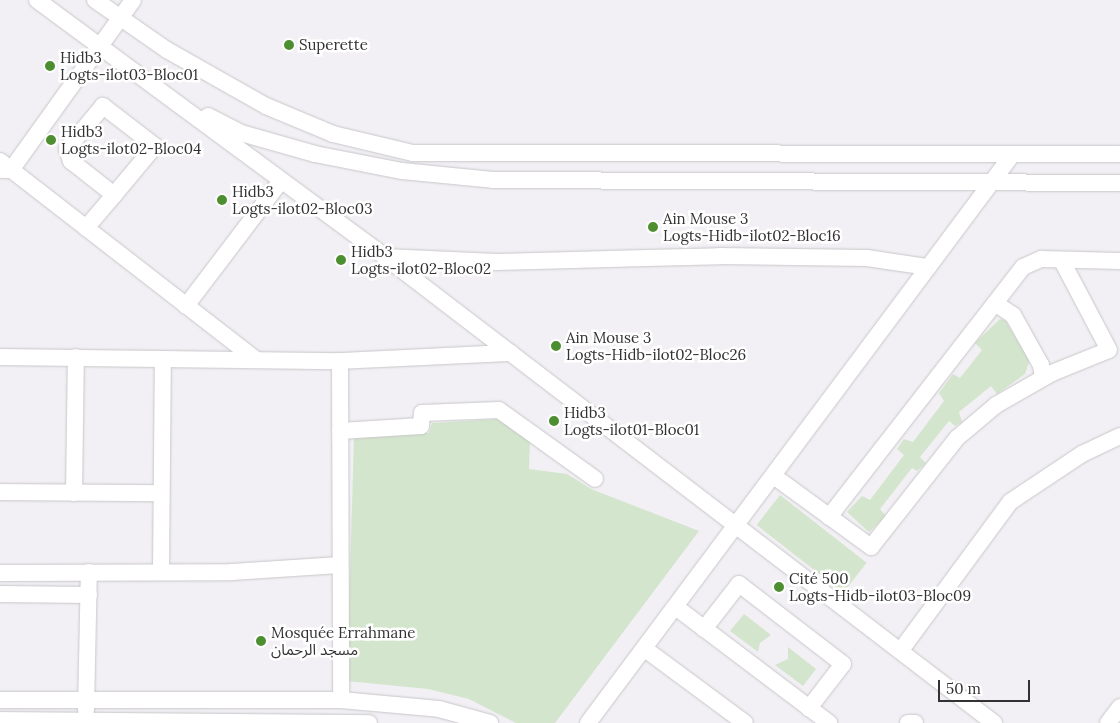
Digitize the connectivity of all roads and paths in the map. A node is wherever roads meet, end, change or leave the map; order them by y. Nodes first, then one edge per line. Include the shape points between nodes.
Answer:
1 (37, 0) edge
2 (133, 0) edge
3 (109, 7) edge
4 (101, 48) junction
5 (171, 96) junction
6 (1120, 154) edge
7 (1012, 155) junction
8 (4, 167) edge
9 (280, 182) junction
10 (990, 183) junction
11 (1120, 183) edge
12 (114, 195) junction
13 (86, 228) junction
14 (385, 257) junction
15 (1062, 261) junction
16 (1120, 261) edge
17 (928, 267) junction
18 (995, 303) junction
19 (186, 306) junction
20 (511, 353) junction
21 (0, 357) edge
22 (76, 357) junction
23 (163, 359) junction
24 (255, 360) junction
25 (340, 361) junction
26 (1043, 378) junction
27 (340, 431) junction
28 (1120, 436) edge
29 (774, 477) junction
30 (595, 479) dead end
31 (0, 492) edge
32 (74, 493) junction
33 (162, 493) junction
34 (829, 517) junction
35 (736, 529) junction
36 (340, 565) junction
37 (90, 572) junction
38 (161, 572) junction
39 (0, 573) edge
40 (0, 594) edge
41 (89, 595) junction
42 (676, 608) junction
43 (704, 629) junction
44 (645, 649) junction
45 (901, 650) junction
46 (0, 700) edge
47 (68, 700) junction
48 (88, 700) junction
49 (341, 700) junction
50 (1120, 707) edge
51 (809, 708) junction
52 (0, 720) edge
53 (85, 720) junction
54 (68, 722) edge
55 (124, 722) edge
56 (216, 722) edge
57 (308, 722) edge
58 (369, 723) edge
59 (490, 723) edge
60 (588, 723) edge
61 (745, 723) edge
62 (828, 723) edge
63 (908, 723) edge
64 (914, 723) edge
65 (994, 723) edge
66 (1108, 723) edge

1 - 4 street
2 - 3 street
3 - 4 street
3 - 7 street via 266,106 333,134 413,153
4 - 5 street
4 - 8 street
5 - 9 street
5 - 10 street via 241,133 315,154 402,171 493,180
6 - 7 street
7 - 10 street
8 - 13 street
9 - 14 street
9 - 19 street
10 - 11 street
10 - 17 street
12 - 12 street via 155,146 103,106 67,149 71,161
12 - 13 street
13 - 19 street
14 - 17 street via 497,262 720,256 867,258
14 - 20 street
15 - 16 street
15 - 18 street via 1041,259 1023,267
15 - 26 street via 1109,350
17 - 29 street
18 - 26 street via 1013,315 1041,366
18 - 34 street
19 - 24 street
20 - 25 street
20 - 35 street
21 - 22 street
22 - 23 street
22 - 32 street
23 - 24 street
23 - 33 street
24 - 25 street
25 - 27 street
26 - 34 street via 996,405 958,438 871,546
27 - 30 street via 420,426 422,413 500,410
27 - 36 street
28 - 45 street via 1082,454 1010,502
29 - 34 street
29 - 35 street
31 - 32 street
32 - 33 street
33 - 38 street
35 - 42 street
35 - 45 street
36 - 38 street
36 - 49 street
37 - 38 street
37 - 39 street
37 - 41 street
40 - 41 street
41 - 48 street
42 - 43 street
42 - 44 street
43 - 51 street
43 - 51 street via 739,584 843,664
44 - 60 street
44 - 61 street
45 - 65 street
46 - 47 street
47 - 48 street
47 - 54 street
48 - 49 street
48 - 53 street
49 - 59 street via 439,709
50 - 66 street
51 - 62 street
52 - 54 street
53 - 54 street
53 - 55 street
55 - 56 street
56 - 57 street
57 - 58 street
63 - 64 street

